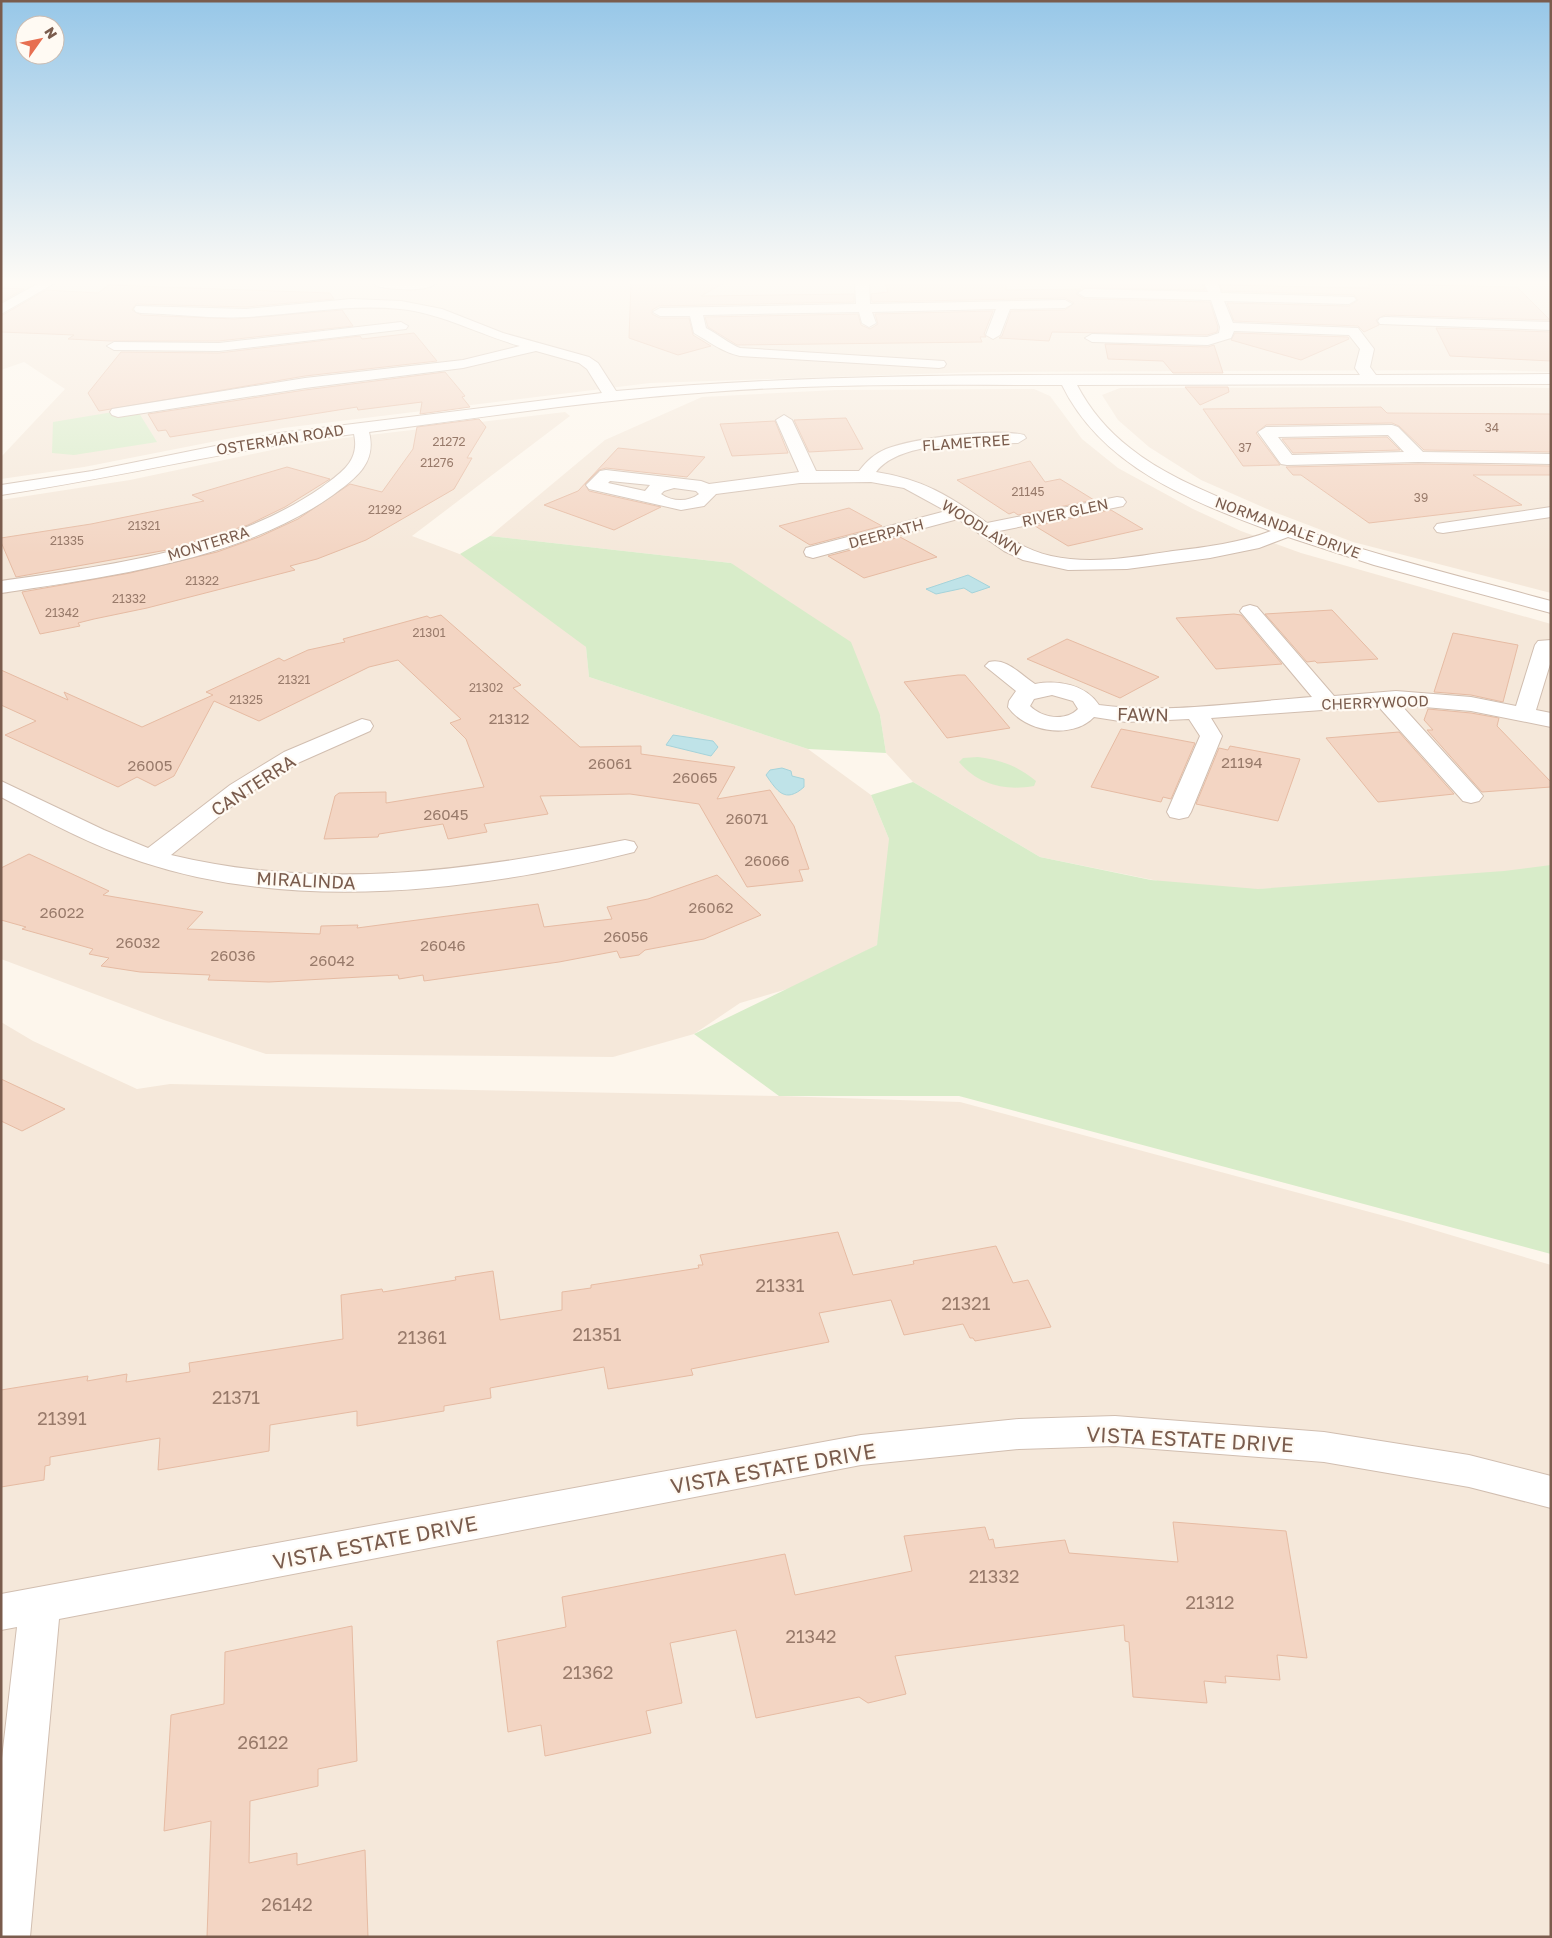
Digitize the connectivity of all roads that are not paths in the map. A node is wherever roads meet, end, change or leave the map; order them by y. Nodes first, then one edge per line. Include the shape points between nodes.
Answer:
1 (384, 373) edge
2 (598, 373) edge
3 (988, 373) edge
4 (1367, 373) edge
5 (1371, 378) junction
6 (1551, 379) edge
7 (990, 380) junction
8 (1067, 380) junction
9 (153, 390) dead end
10 (612, 396) junction
11 (167, 404) junction
12 (118, 412) dead end
13 (784, 420) dead end
14 (360, 427) junction
15 (1018, 438) dead end
16 (1418, 457) junction
17 (1551, 459) edge
18 (864, 475) junction
19 (810, 477) junction
20 (674, 483) junction
21 (1, 490) edge
22 (707, 490) junction
23 (654, 498) junction
24 (1117, 502) dead end
25 (1551, 512) edge
26 (959, 513) junction
27 (1443, 528) dead end
28 (983, 529) junction
29 (1288, 531) junction
30 (813, 552) dead end
31 (1, 587) edge
32 (1551, 607) edge
33 (1250, 612) dead end
34 (1545, 645) dead end
35 (996, 666) dead end
36 (1030, 692) junction
37 (1384, 698) junction
38 (1328, 702) junction
39 (1089, 710) junction
40 (1197, 714) junction
41 (1524, 715) junction
42 (1551, 720) edge
43 (362, 726) dead end
44 (1, 788) edge
45 (1471, 796) dead end
46 (1179, 812) dead end
47 (625, 848) dead end
48 (152, 857) junction
49 (1551, 1492) edge
50 (21, 1609) edge
51 (6, 1937) edge

1 - 11 street
2 - 10 street
3 - 7 street
4 - 5 street
5 - 6 street, OSTERMAN ROAD
5 - 8 street, OSTERMAN ROAD
7 - 8 street, OSTERMAN ROAD
7 - 10 street, OSTERMAN ROAD via 777,383
8 - 29 street, NORMANDALE DRIVE via 1086,413 1125,453 1190,490
9 - 11 street
10 - 14 street, OSTERMAN ROAD
11 - 12 street
13 - 19 street
14 - 21 street, OSTERMAN ROAD via 271,440 92,476
14 - 31 street, MONTERRA via 364,444 360,460 350,473 329,492 273,522 179,553 116,568
15 - 18 street, FLAMETREE via 908,446 886,457
16 - 16 street via 1392,430 1266,432 1287,460
16 - 17 street
18 - 19 street, WOODLAWN
18 - 26 street, WOODLAWN via 915,485
19 - 22 street, WOODLAWN
20 - 22 street via 693,484
20 - 23 street via 653,490
20 - 23 street via 606,476 595,486
22 - 23 street via 707,496 702,500 686,504 667,503
24 - 28 street, RIVER GLEN
25 - 27 street
26 - 28 street, WOODLAWN
26 - 30 street, DEERPATH
28 - 29 street, WOODLAWN via 1026,554 1060,564 1093,566 1203,553 1253,544
29 - 32 street, NORMANDALE DRIVE
33 - 38 street
34 - 41 street
35 - 36 street
36 - 39 street via 1052,689 1075,694 1084,699
36 - 39 street via 1022,696 1019,707 1032,718 1068,722 1078,720
37 - 38 street, CHERRYWOOD
37 - 41 street, CHERRYWOOD via 1447,701
37 - 45 street
38 - 40 street, CHERRYWOOD
39 - 40 street, FAWN via 1126,715
40 - 46 street via 1211,736
41 - 42 street, CHERRYWOOD
43 - 48 street, CANTERRA via 284,762 238,790
44 - 48 street, MIRALINDA via 124,847
47 - 48 street, MIRALINDA via 533,867 443,879 357,884 289,882 212,872
49 - 50 street, VISTA ESTATE DRIVE via 1469,1471 1324,1447 1115,1431 1018,1434 861,1450
50 - 51 street

